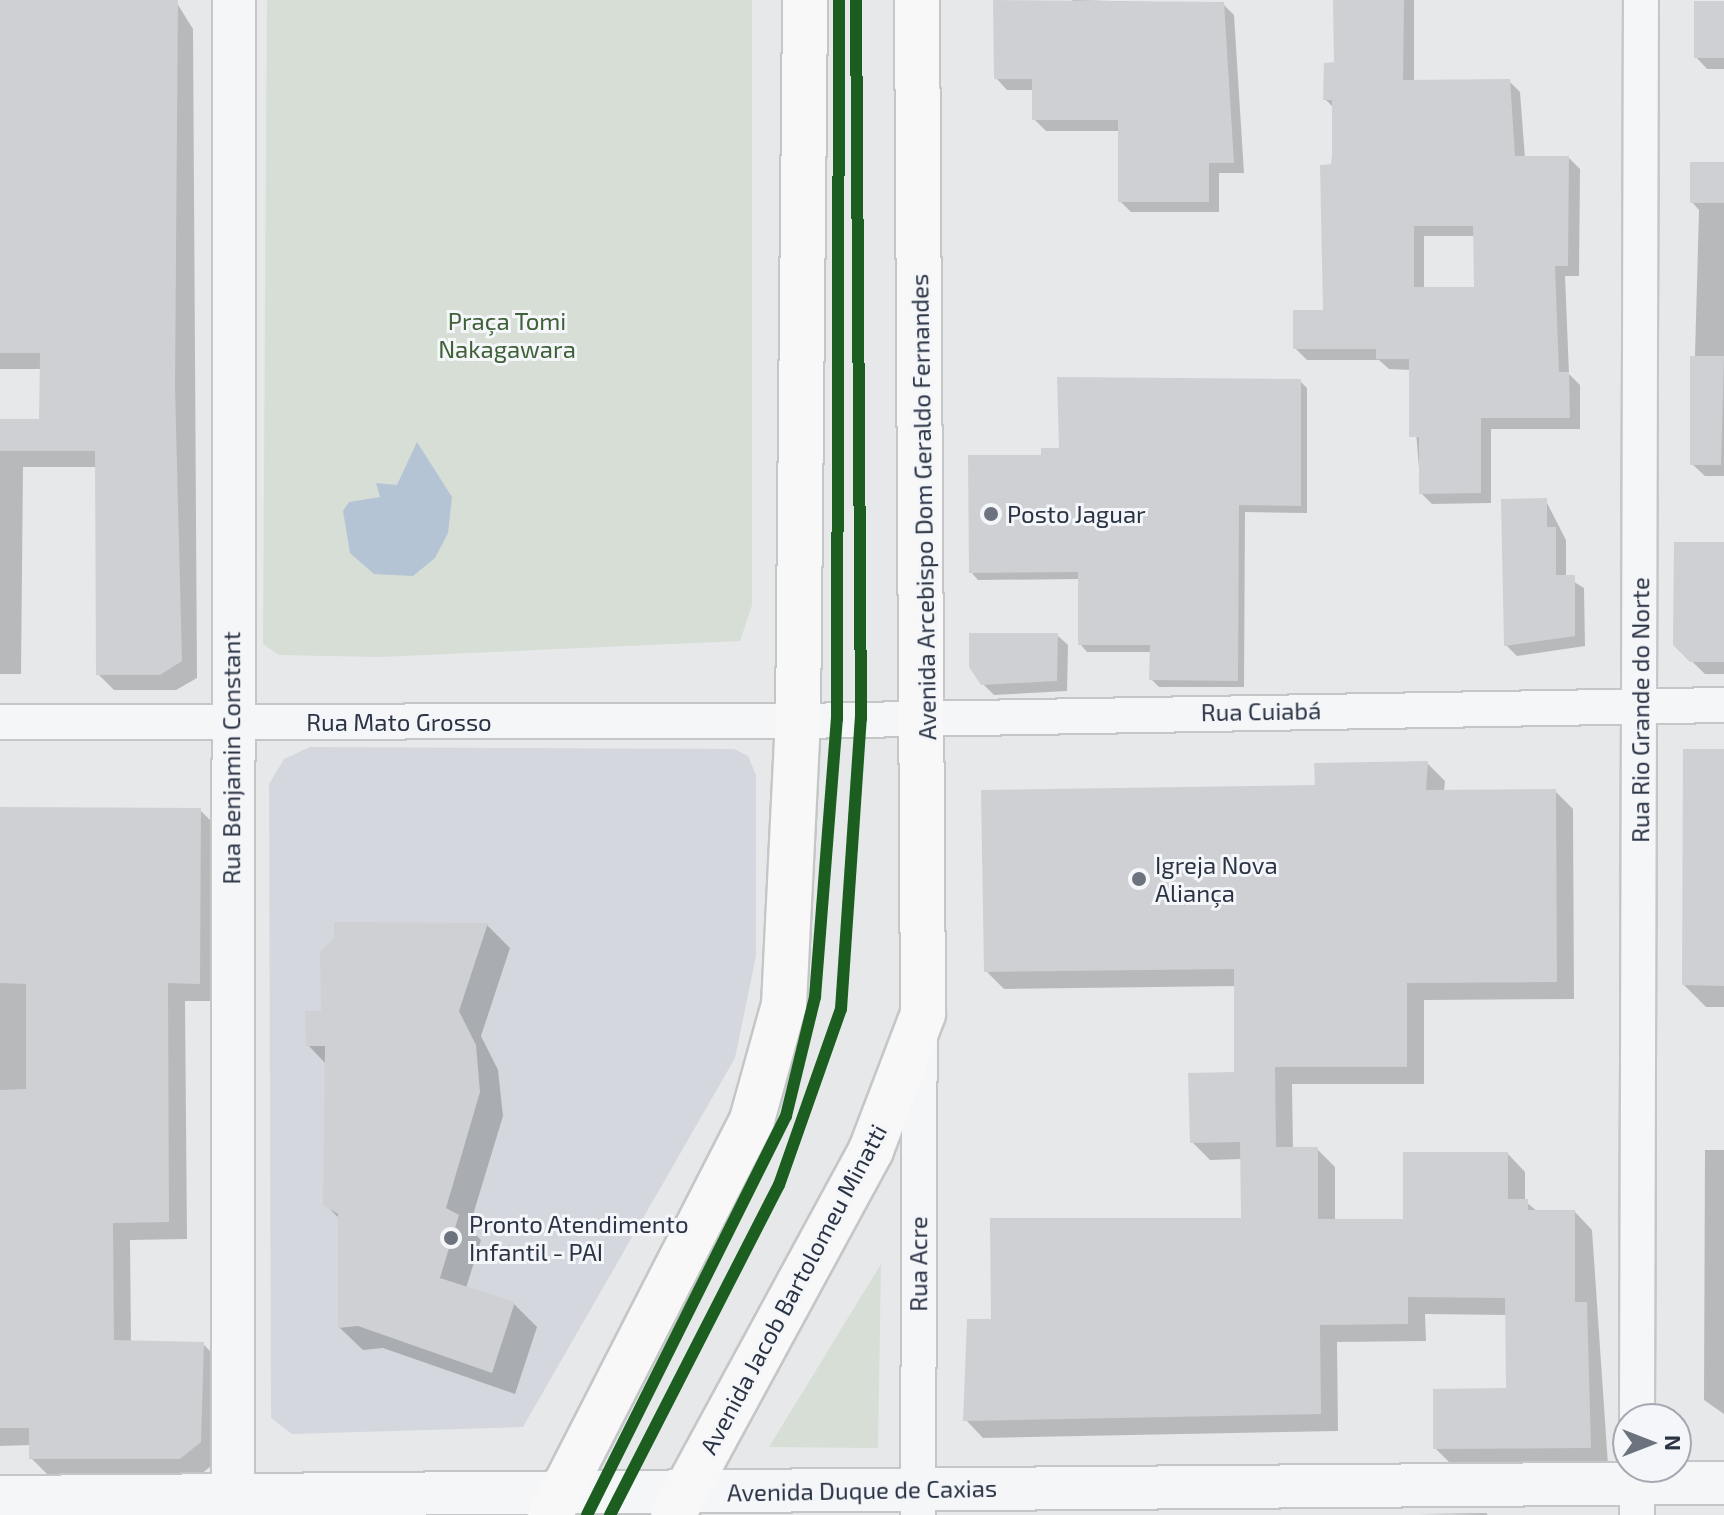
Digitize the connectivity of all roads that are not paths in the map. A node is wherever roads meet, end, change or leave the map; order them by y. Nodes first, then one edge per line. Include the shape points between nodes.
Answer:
1 (234, 0) edge
2 (805, 0) edge
3 (917, 0) edge
4 (1641, 0) edge
5 (1640, 705) junction
6 (1724, 705) edge
7 (925, 717) junction
8 (798, 721) junction
9 (0, 722) edge
10 (229, 722) junction
11 (923, 1014) junction
12 (1637, 1403) edge
13 (1724, 1483) edge
14 (1637, 1488) edge
15 (0, 1497) edge
16 (918, 1502) edge
17 (557, 1504) edge
18 (679, 1504) edge
19 (233, 1506) edge

1 - 10 street, Rua Benjamin Constant
2 - 8 main road
3 - 7 main road, Avenida Arcebispo Dom Geraldo Fernandes
4 - 5 street, Rua Rio Grande do Norte
5 - 6 street, Rua Cuiabá
5 - 7 street, Rua Cuiabá
5 - 12 street, Rua Rio Grande do Norte
7 - 8 street, Rua Cuiabá
7 - 11 main road, Avenida Arcebispo Dom Geraldo Fernandes
8 - 10 street, Rua Mato Grosso
8 - 17 main road via 784,1005 752,1120
9 - 10 street, Rua Mato Grosso
10 - 19 street, Rua Benjamin Constant
11 - 16 street, Rua Acre
11 - 18 main road, Avenida Jacob Bartolomeu Minatti via 871,1150
13 - 14 street, Avenida Duque de Caxias
14 - 16 street, Avenida Duque de Caxias
15 - 19 street, Avenida Duque de Caxias
16 - 18 street, Avenida Duque de Caxias
17 - 18 street, Avenida Duque de Caxias
17 - 19 street, Avenida Duque de Caxias

